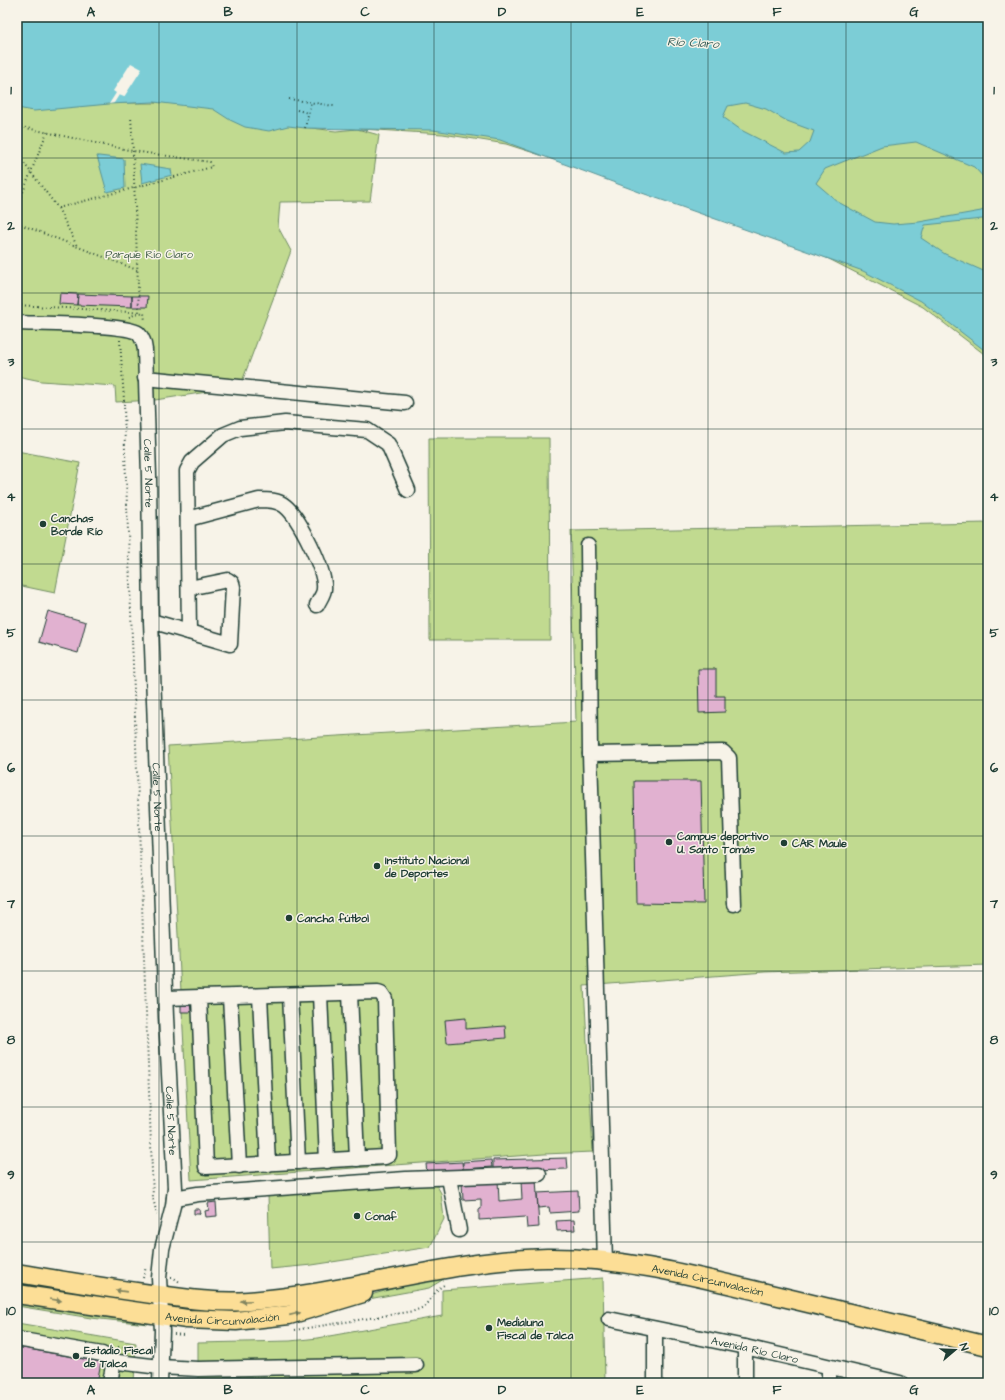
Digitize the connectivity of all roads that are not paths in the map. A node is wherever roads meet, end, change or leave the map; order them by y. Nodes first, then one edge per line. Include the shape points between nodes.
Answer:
1 (17, 323) edge
2 (145, 378) junction
3 (405, 404) dead end
4 (408, 490) dead end
5 (188, 519) junction
6 (588, 546) dead end
7 (189, 588) junction
8 (317, 605) dead end
9 (151, 621) junction
10 (189, 632) junction
11 (590, 754) junction
12 (734, 904) dead end
13 (350, 993) junction
14 (320, 994) junction
15 (290, 995) junction
16 (260, 996) junction
17 (199, 997) junction
18 (230, 997) junction
19 (166, 998) junction
20 (357, 1159) junction
21 (327, 1161) junction
22 (298, 1162) junction
23 (268, 1164) junction
24 (239, 1166) junction
25 (539, 1174) dead end
26 (449, 1178) junction
27 (174, 1198) junction
28 (459, 1230) dead end
29 (605, 1261) junction
30 (17, 1273) edge
31 (422, 1274) junction
32 (17, 1294) edge
33 (159, 1295) junction
34 (160, 1315) junction
35 (609, 1319) dead end
36 (655, 1329) junction
37 (17, 1339) edge
38 (988, 1346) edge
39 (745, 1347) junction
40 (114, 1360) junction
41 (416, 1365) dead end
42 (160, 1367) junction
43 (829, 1367) junction
44 (110, 1383) edge
45 (160, 1383) edge
46 (655, 1383) edge
47 (745, 1383) edge
48 (829, 1383) edge
49 (900, 1383) edge

1 - 2 street, Calle 5 Norte via 102,326 137,332 144,340
2 - 3 street
2 - 9 street, Calle 5 Norte
4 - 5 street via 388,444 367,430 285,423 240,428 224,435 192,462 187,471
5 - 7 street
5 - 8 street via 259,500 278,502 285,506 294,515 310,543 322,576 324,590
6 - 11 street
7 - 10 street
7 - 10 street via 228,580 234,587 230,644
9 - 10 street
9 - 19 street, Calle 5 Norte
11 - 12 street via 724,752 727,755
11 - 29 street
13 - 14 street
13 - 20 street
13 - 20 street via 378,992 384,996 390,1153 385,1158
14 - 15 street
14 - 21 street
15 - 16 street
15 - 22 street
16 - 18 street
16 - 23 street
17 - 18 street
17 - 19 street
17 - 24 street via 205,1166
18 - 24 street
19 - 27 street, Calle 5 Norte
20 - 21 street
21 - 22 street
22 - 23 street
23 - 24 street
25 - 26 street
26 - 27 street via 198,1194
26 - 28 street
27 - 33 street, Calle 5 Norte via 162,1249
29 - 31 main road, Avenida Circunvalación via 547,1258 516,1260
29 - 38 main road, Avenida Circunvalación via 716,1281
33 -> 30 main road, Avenida Circunvalación
31 -> 33 main road, Avenida Circunvalación via 247,1301
34 -> 31 main road, Avenida Circunvalación via 236,1321 277,1317 299,1313
32 -> 34 main road, Avenida Circunvalación
33 - 34 street, Calle 5 Norte
34 - 42 street, Calle 5 Norte
35 - 36 street, Avenida Río Claro
36 - 39 street, Avenida Río Claro
36 - 46 street
37 - 40 street via 102,1354
39 - 43 street, Avenida Río Claro
39 - 47 street
40 - 42 street
40 - 44 street
41 - 42 street via 198,1369
42 - 45 street, Calle 5 Norte
43 - 48 street
43 - 49 street, Avenida Río Claro

